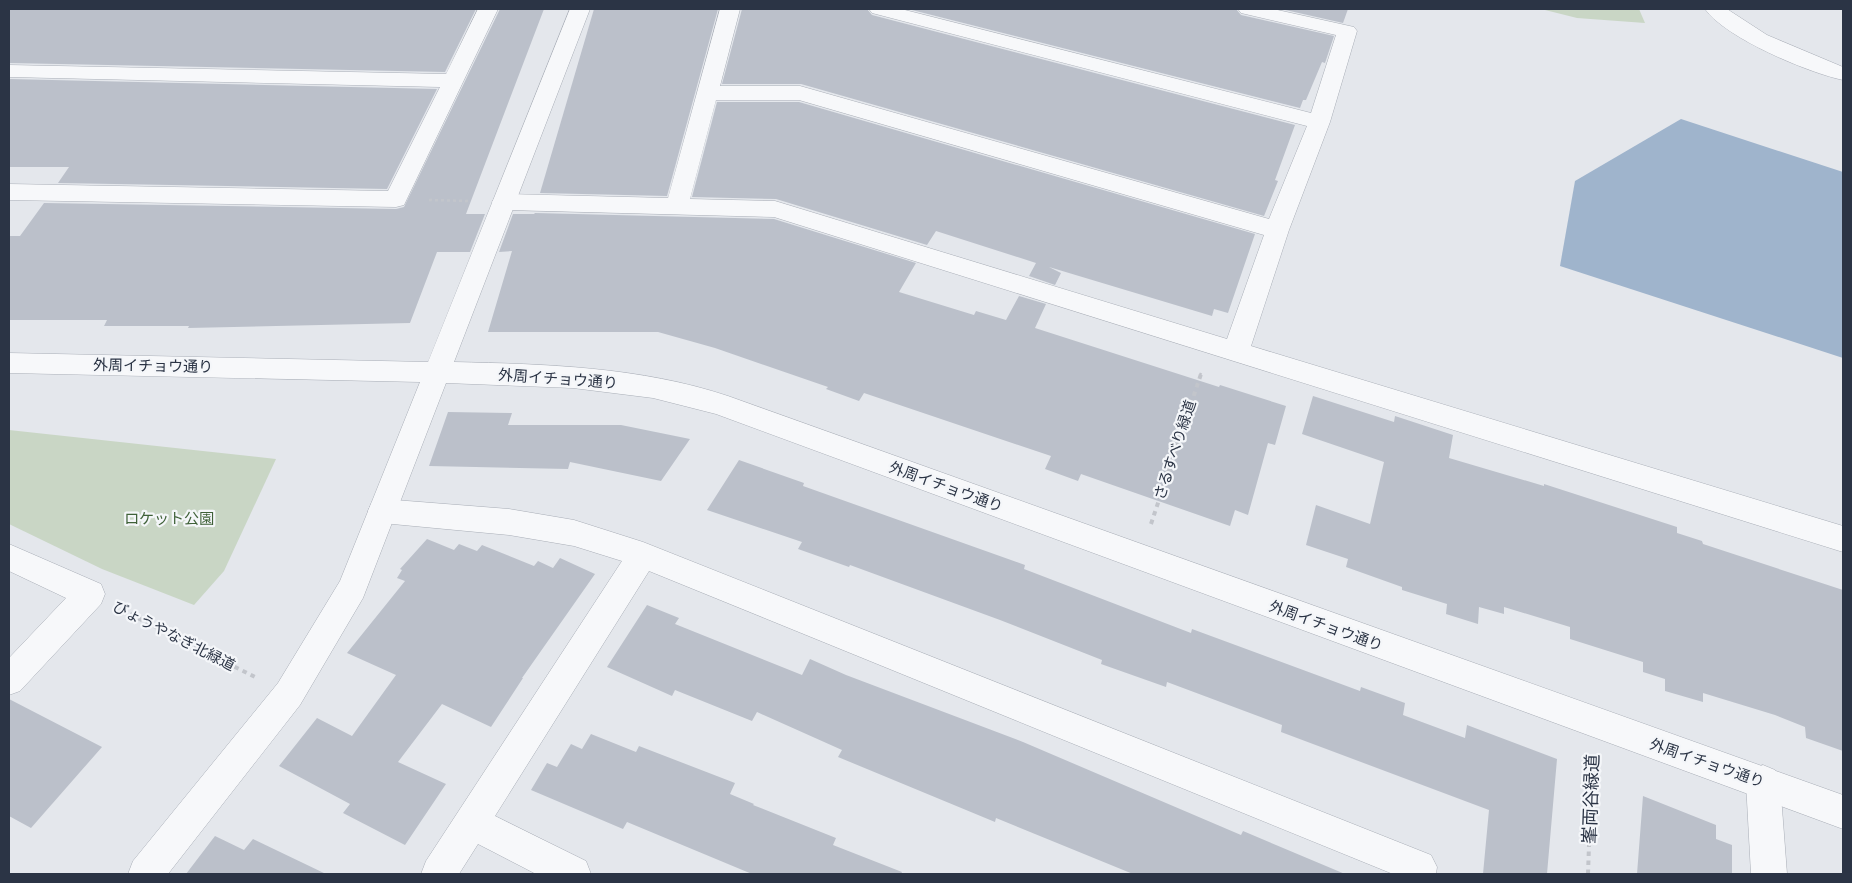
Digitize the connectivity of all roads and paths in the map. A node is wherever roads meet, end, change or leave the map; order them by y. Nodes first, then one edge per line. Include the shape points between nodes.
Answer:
1 (488, 9) edge
2 (580, 9) edge
3 (730, 9) edge
4 (878, 9) edge
5 (1248, 9) edge
6 (1715, 9) edge
7 (9, 71) edge
8 (1843, 74) edge
9 (453, 81) junction
10 (707, 94) junction
11 (1319, 122) junction
12 (9, 192) edge
13 (396, 199) junction
14 (504, 202) junction
15 (677, 206) junction
16 (1277, 230) junction
17 (1211, 343) junction
18 (1236, 351) junction
19 (9, 363) edge
20 (436, 373) junction
21 (382, 512) junction
22 (1843, 538) edge
23 (643, 555) junction
24 (9, 557) edge
25 (1139, 557) junction
26 (90, 594) junction
27 (257, 678) dead end
28 (9, 680) edge
29 (1593, 723) junction
30 (1763, 782) junction
31 (1843, 812) edge
32 (472, 823) junction
33 (146, 874) edge
34 (439, 874) edge
35 (573, 874) edge
36 (1418, 874) edge
37 (1588, 874) edge
38 (1770, 874) edge

1 - 9 street
2 - 14 street
3 - 10 street
4 - 11 street
5 - 11 street via 1347,31
6 - 8 street via 1746,33
7 - 9 street
9 - 13 street
10 - 15 street
10 - 16 street via 800,93
11 - 16 street
12 - 13 street
13 - 14 path
14 - 15 street
14 - 20 street
15 - 17 street via 775,209
16 - 18 street
17 - 18 street
17 - 25 path, さるすべり緑道
18 - 22 street
19 - 20 street, 外周イチョウ通り
20 - 21 street
20 - 25 street, 外周イチョウ通り via 573,378 653,387 719,404
21 - 23 street via 509,522 574,533
21 - 33 street via 352,588 289,694
23 - 32 street
23 - 36 street via 1419,867
24 - 26 street
25 - 29 street, 外周イチョウ通り
26 - 27 path, びょうやなぎ北緑道
26 - 28 street
29 - 30 street, 外周イチョウ通り
29 - 37 path, 峯両谷緑道
30 - 31 street, 外周イチョウ通り
30 - 38 street
32 - 34 street
32 - 35 street

